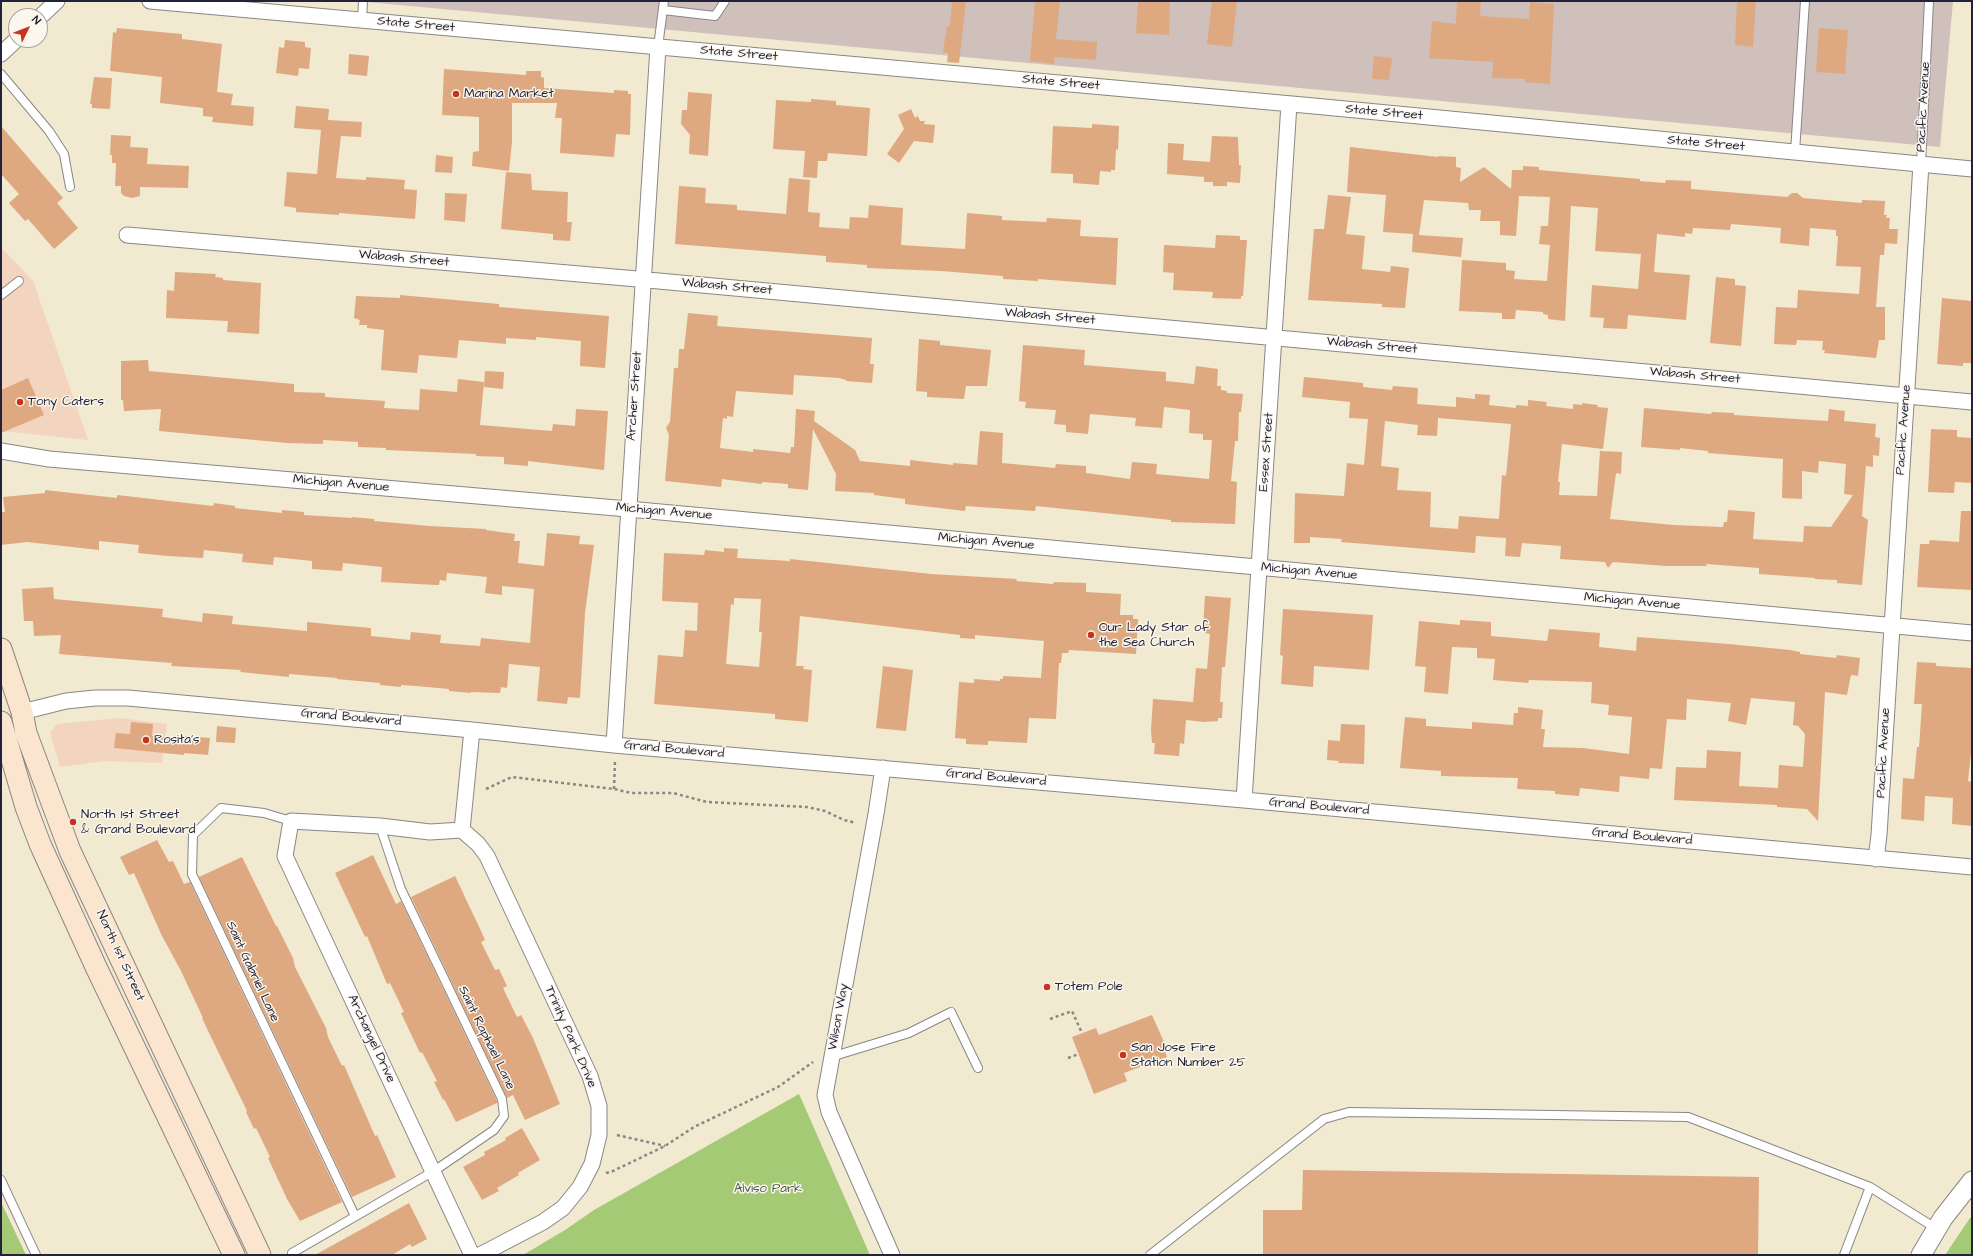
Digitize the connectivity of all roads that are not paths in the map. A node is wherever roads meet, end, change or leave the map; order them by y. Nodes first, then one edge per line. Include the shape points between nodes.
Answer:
1 (57, 1) edge
2 (150, 1) edge
3 (364, 1) edge
4 (664, 1) edge
5 (725, 1) edge
6 (1805, 1) edge
7 (1929, 1) edge
8 (48, 9) edge
9 (663, 10) junction
10 (362, 20) junction
11 (658, 47) junction
12 (1, 74) edge
13 (1289, 104) junction
14 (1795, 152) junction
15 (1921, 164) junction
16 (1972, 169) edge
17 (70, 187) dead end
18 (127, 234) dead end
19 (643, 279) junction
20 (19, 281) dead end
21 (1, 295) edge
22 (1275, 337) junction
23 (1906, 396) junction
24 (1972, 402) edge
25 (1, 451) edge
26 (628, 509) junction
27 (1260, 567) junction
28 (1892, 625) junction
29 (1972, 633) edge
30 (1, 650) edge
31 (1, 693) edge
32 (22, 712) junction
33 (1, 722) edge
34 (472, 730) junction
35 (615, 752) junction
36 (883, 768) junction
37 (1244, 800) junction
38 (291, 821) junction
39 (380, 826) junction
40 (462, 830) junction
41 (1876, 858) junction
42 (1972, 867) edge
43 (832, 1057) junction
44 (978, 1068) dead end
45 (434, 1171) junction
46 (1, 1180) edge
47 (1972, 1181) edge
48 (1870, 1187) junction
49 (355, 1216) junction
50 (1937, 1229) junction
51 (292, 1254) dead end
52 (36, 1255) edge
53 (234, 1255) edge
54 (260, 1255) edge
55 (472, 1255) edge
56 (480, 1255) edge
57 (892, 1255) edge
58 (1150, 1255) edge
59 (1844, 1255) edge
60 (1921, 1255) edge

1 - 8 street
2 - 10 street, State Street
3 - 10 lane
4 - 9 lane
5 - 9 lane via 715,16
6 - 14 lane
7 - 15 lane, Pacific Avenue
9 - 11 lane
10 - 11 street, State Street
11 - 13 street, State Street
11 - 19 street, Archer Street
12 - 17 lane via 60,147 64,154
13 - 14 street, State Street
13 - 22 street, Essex Street
14 - 15 street, State Street
15 - 16 street, State Street
15 - 23 street, Pacific Avenue
18 - 19 street, Wabash Street
19 - 22 street, Wabash Street
19 - 26 street, Archer Street
20 - 21 lane
22 - 23 street, Wabash Street
22 - 27 street, Essex Street
23 - 24 street, Wabash Street
23 - 28 street, Pacific Avenue
25 - 26 street, Michigan Avenue via 49,459
26 - 27 street, Michigan Avenue
26 - 35 street, Archer Street
27 - 28 street, Michigan Avenue
27 - 37 street, Essex Street
28 - 29 street, Michigan Avenue
28 - 41 street, Pacific Avenue
30 - 32 main road, North 1st Street
31 - 32 main road via 6,706 12,712
32 - 34 street, Grand Boulevard via 66,701 128,698
32 - 54 main road, North 1st Street via 26,733 70,851
33 - 53 main road, North 1st Street via 26,807 40,844 99,974
34 - 35 street, Grand Boulevard
34 - 40 street
35 - 36 street, Grand Boulevard
36 - 37 street, Grand Boulevard
36 - 43 street, Wilson Way
37 - 41 street, Grand Boulevard
38 - 39 street
38 - 45 street, Archangel Drive via 285,856
38 - 49 lane, Saint Gabriel Lane via 264,813 221,808 193,835 192,874
39 - 40 street via 430,832
39 - 45 lane, Saint Raphael Lane via 401,890 502,1099 504,1116 494,1130
40 - 56 street, Trinity Park Drive via 487,856 590,1076 599,1106 599,1135 592,1164 580,1187 563,1208 543,1222
41 - 42 street, Grand Boulevard
43 - 44 lane via 909,1033 951,1012
43 - 57 street, Wilson Way via 826,1095 829,1112
45 - 49 lane, Saint Raphael Lane
45 - 55 street, Archangel Drive
46 - 52 lane
47 - 50 street
48 - 50 lane
48 - 58 lane via 1688,1117 1349,1112 1324,1119
48 - 59 lane
49 - 51 lane, Saint Raphael Lane
50 - 60 street

